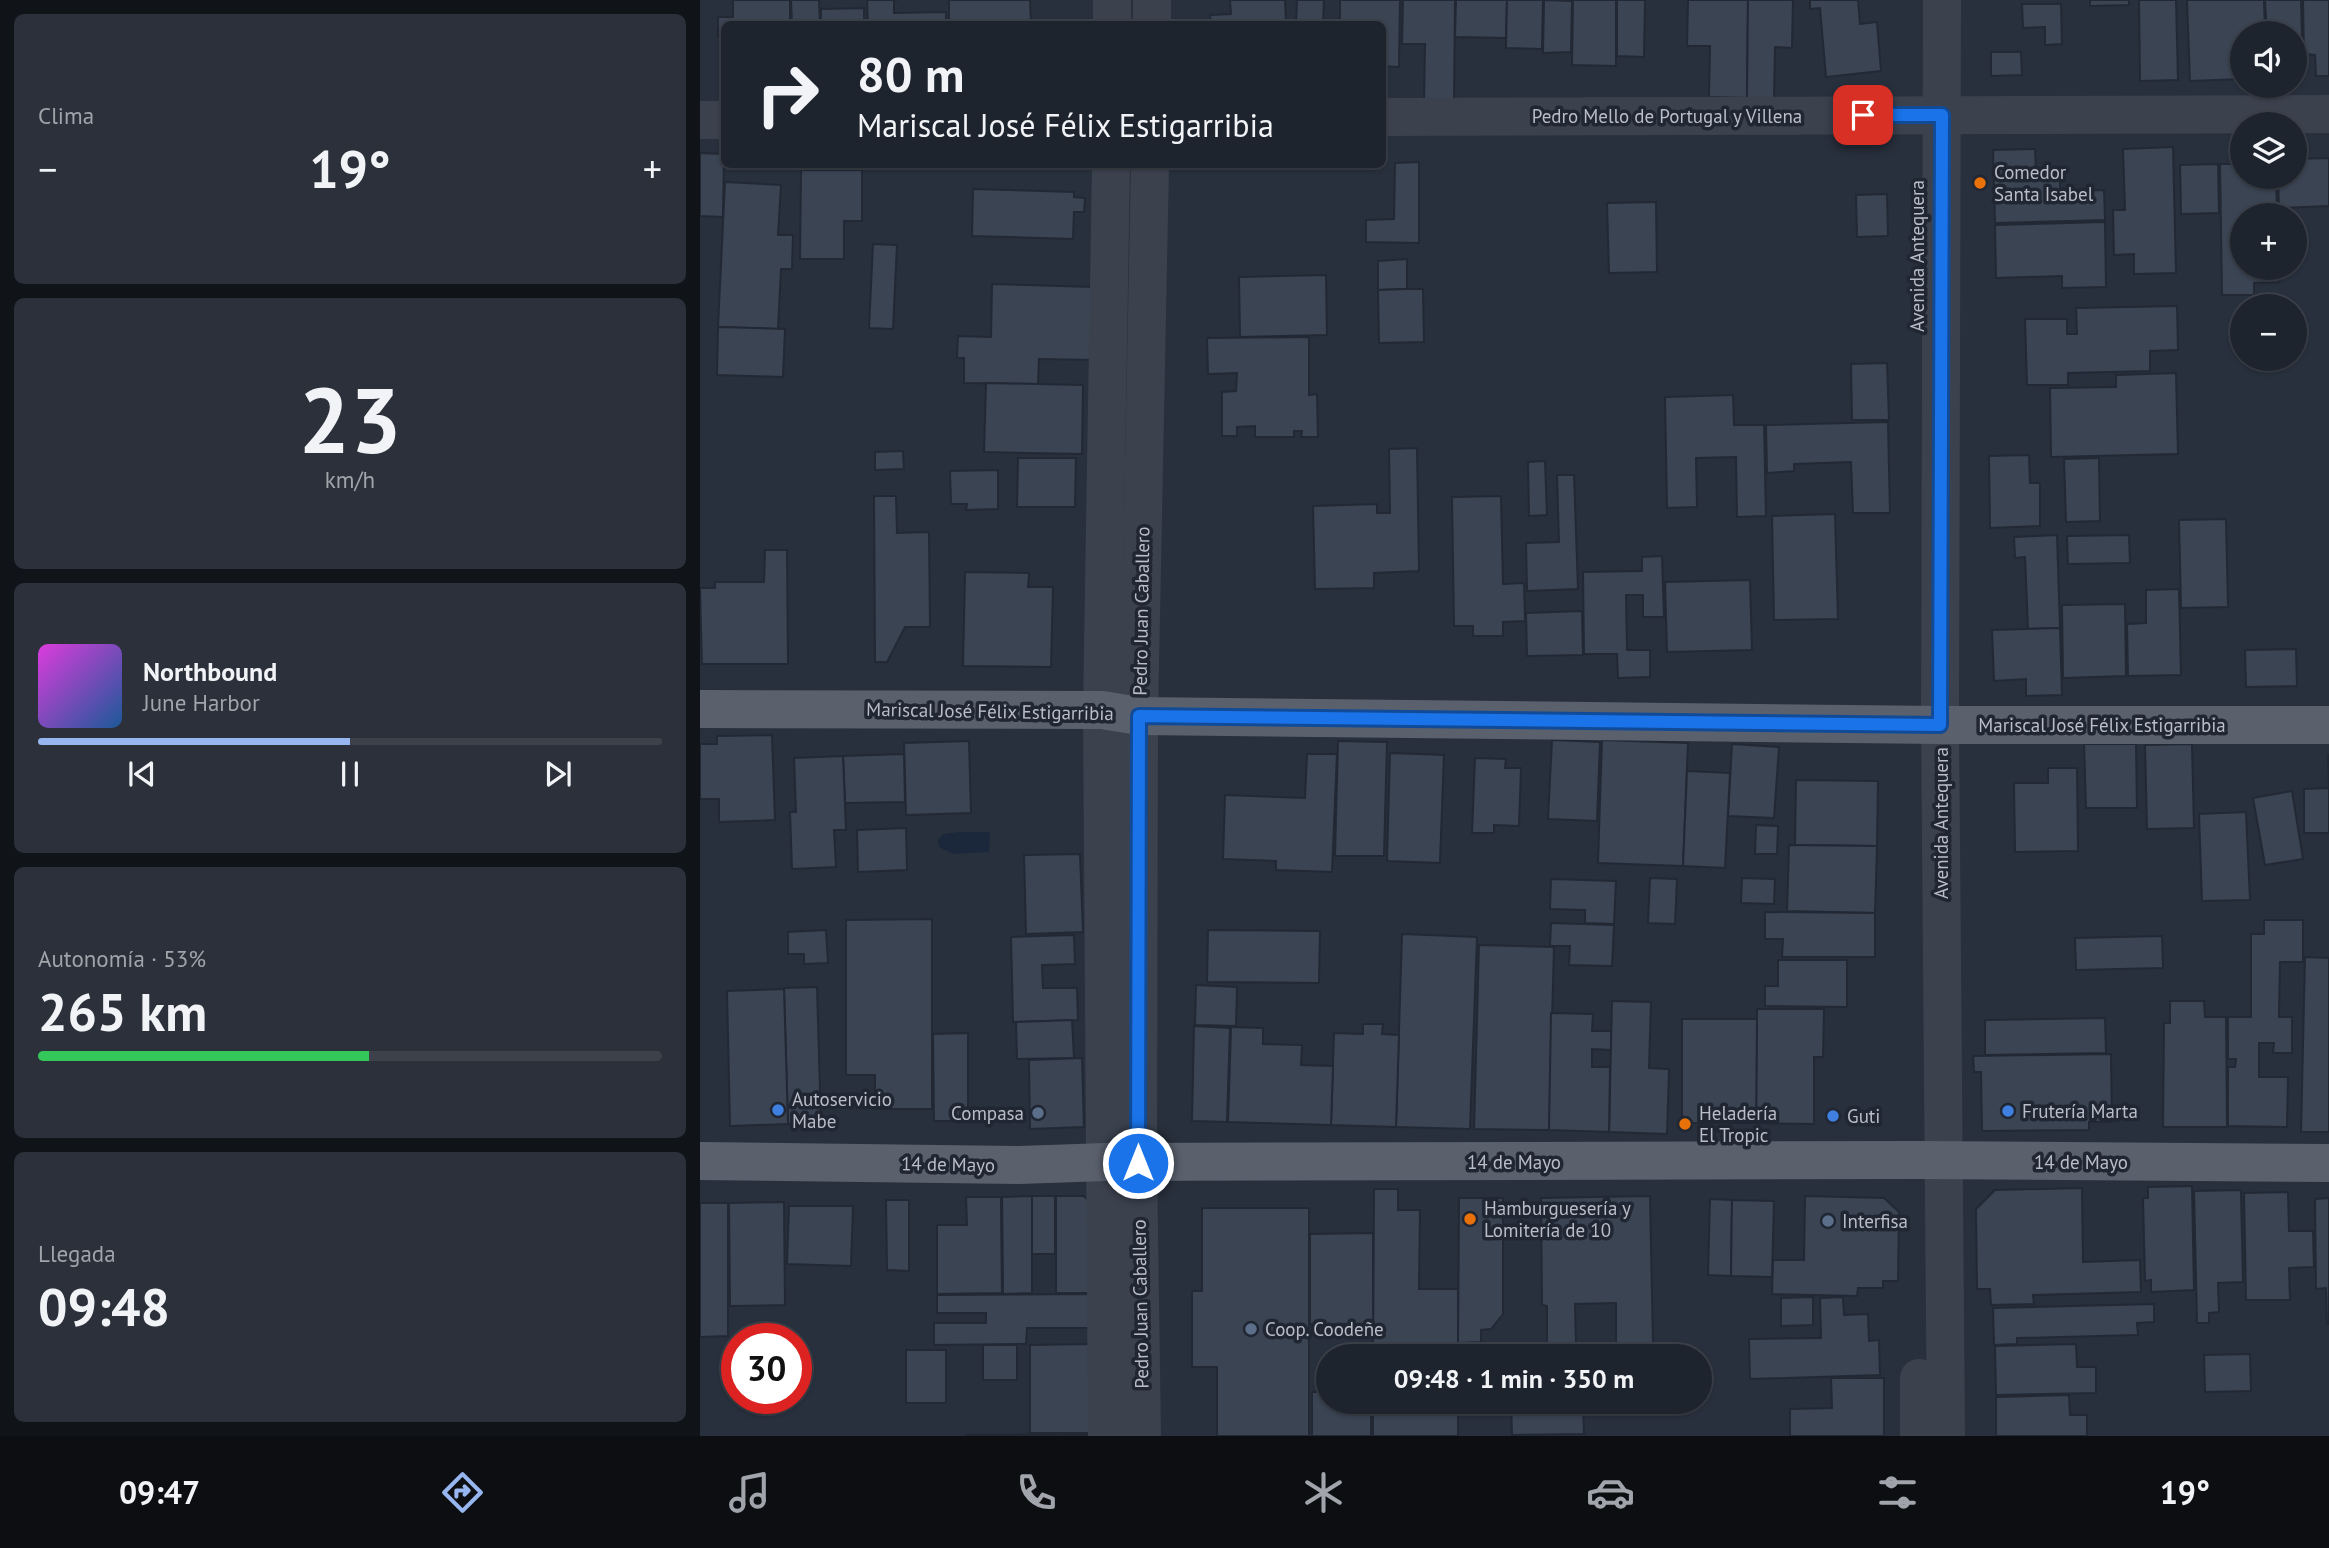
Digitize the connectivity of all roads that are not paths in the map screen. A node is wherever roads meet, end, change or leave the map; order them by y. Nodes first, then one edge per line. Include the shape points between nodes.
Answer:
1 (1112, 0) edge
2 (1152, 0) edge
3 (1919, 0) edge
4 (1942, 0) edge
5 (1112, 21) edge
6 (1152, 21) edge
7 (2329, 114) edge
8 (1930, 115) junction
9 (1386, 117) edge
10 (700, 120) edge
11 (721, 120) edge
12 (1111, 168) edge
13 (1150, 168) edge
14 (700, 709) edge
15 (1120, 713) junction
16 (1929, 724) junction
17 (2329, 725) edge
18 (700, 1161) edge
19 (1931, 1161) junction
20 (1122, 1162) junction
21 (2329, 1163) edge
22 (1107, 1436) edge
23 (1142, 1436) edge
24 (1919, 1436) edge
25 (1946, 1436) edge

1 - 5 street
2 - 6 street
3 - 8 street, Avenida Antequera
4 - 8 street, Avenida Antequera
7 - 8 street, Pedro Mello de Portugal y Villena
8 - 9 street, Pedro Mello de Portugal y Villena
8 - 16 street, Avenida Antequera
10 - 11 street
12 - 15 street, Pedro Juan Caballero
13 - 15 street, Pedro Juan Caballero
14 - 15 main road, Mariscal José Félix Estigarribia
15 - 16 main road, Mariscal José Félix Estigarribia
15 - 20 street, Pedro Juan Caballero
16 - 17 main road, Mariscal José Félix Estigarribia
16 - 19 street, Avenida Antequera
18 - 20 main road, 14 de Mayo
19 - 20 main road, 14 de Mayo
19 - 21 main road, 14 de Mayo
19 - 24 street, Avenida Antequera
19 - 25 street, Avenida Antequera
20 - 22 street, Pedro Juan Caballero
20 - 23 street, Pedro Juan Caballero

